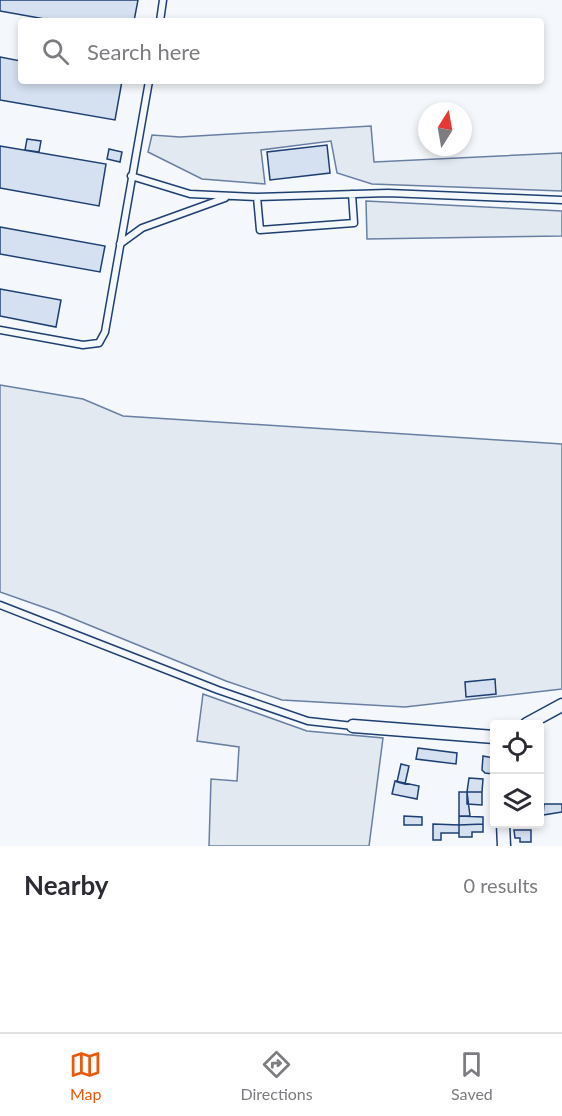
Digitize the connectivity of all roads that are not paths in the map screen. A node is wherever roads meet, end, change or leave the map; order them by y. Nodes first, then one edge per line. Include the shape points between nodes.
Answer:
1 (164, 0) edge
2 (161, 18) edge
3 (147, 84) edge
4 (131, 176) junction
5 (352, 194) junction
6 (230, 196) junction
7 (257, 197) junction
8 (562, 200) edge
9 (120, 245) junction
10 (0, 330) edge
11 (0, 605) edge
12 (562, 705) edge
13 (534, 720) edge
14 (352, 726) joint
15 (490, 737) edge
16 (503, 828) edge
17 (504, 846) edge

1 - 2 lane
3 - 4 lane
4 - 6 lane via 190,194
4 - 9 lane
5 - 7 lane
5 - 7 lane via 354,223 260,230
5 - 8 lane
6 - 7 lane
6 - 9 lane via 142,228
9 - 10 lane via 105,332 99,343 83,345
11 - 14 lane via 308,721
12 - 13 street
14 - 15 street
16 - 17 street

